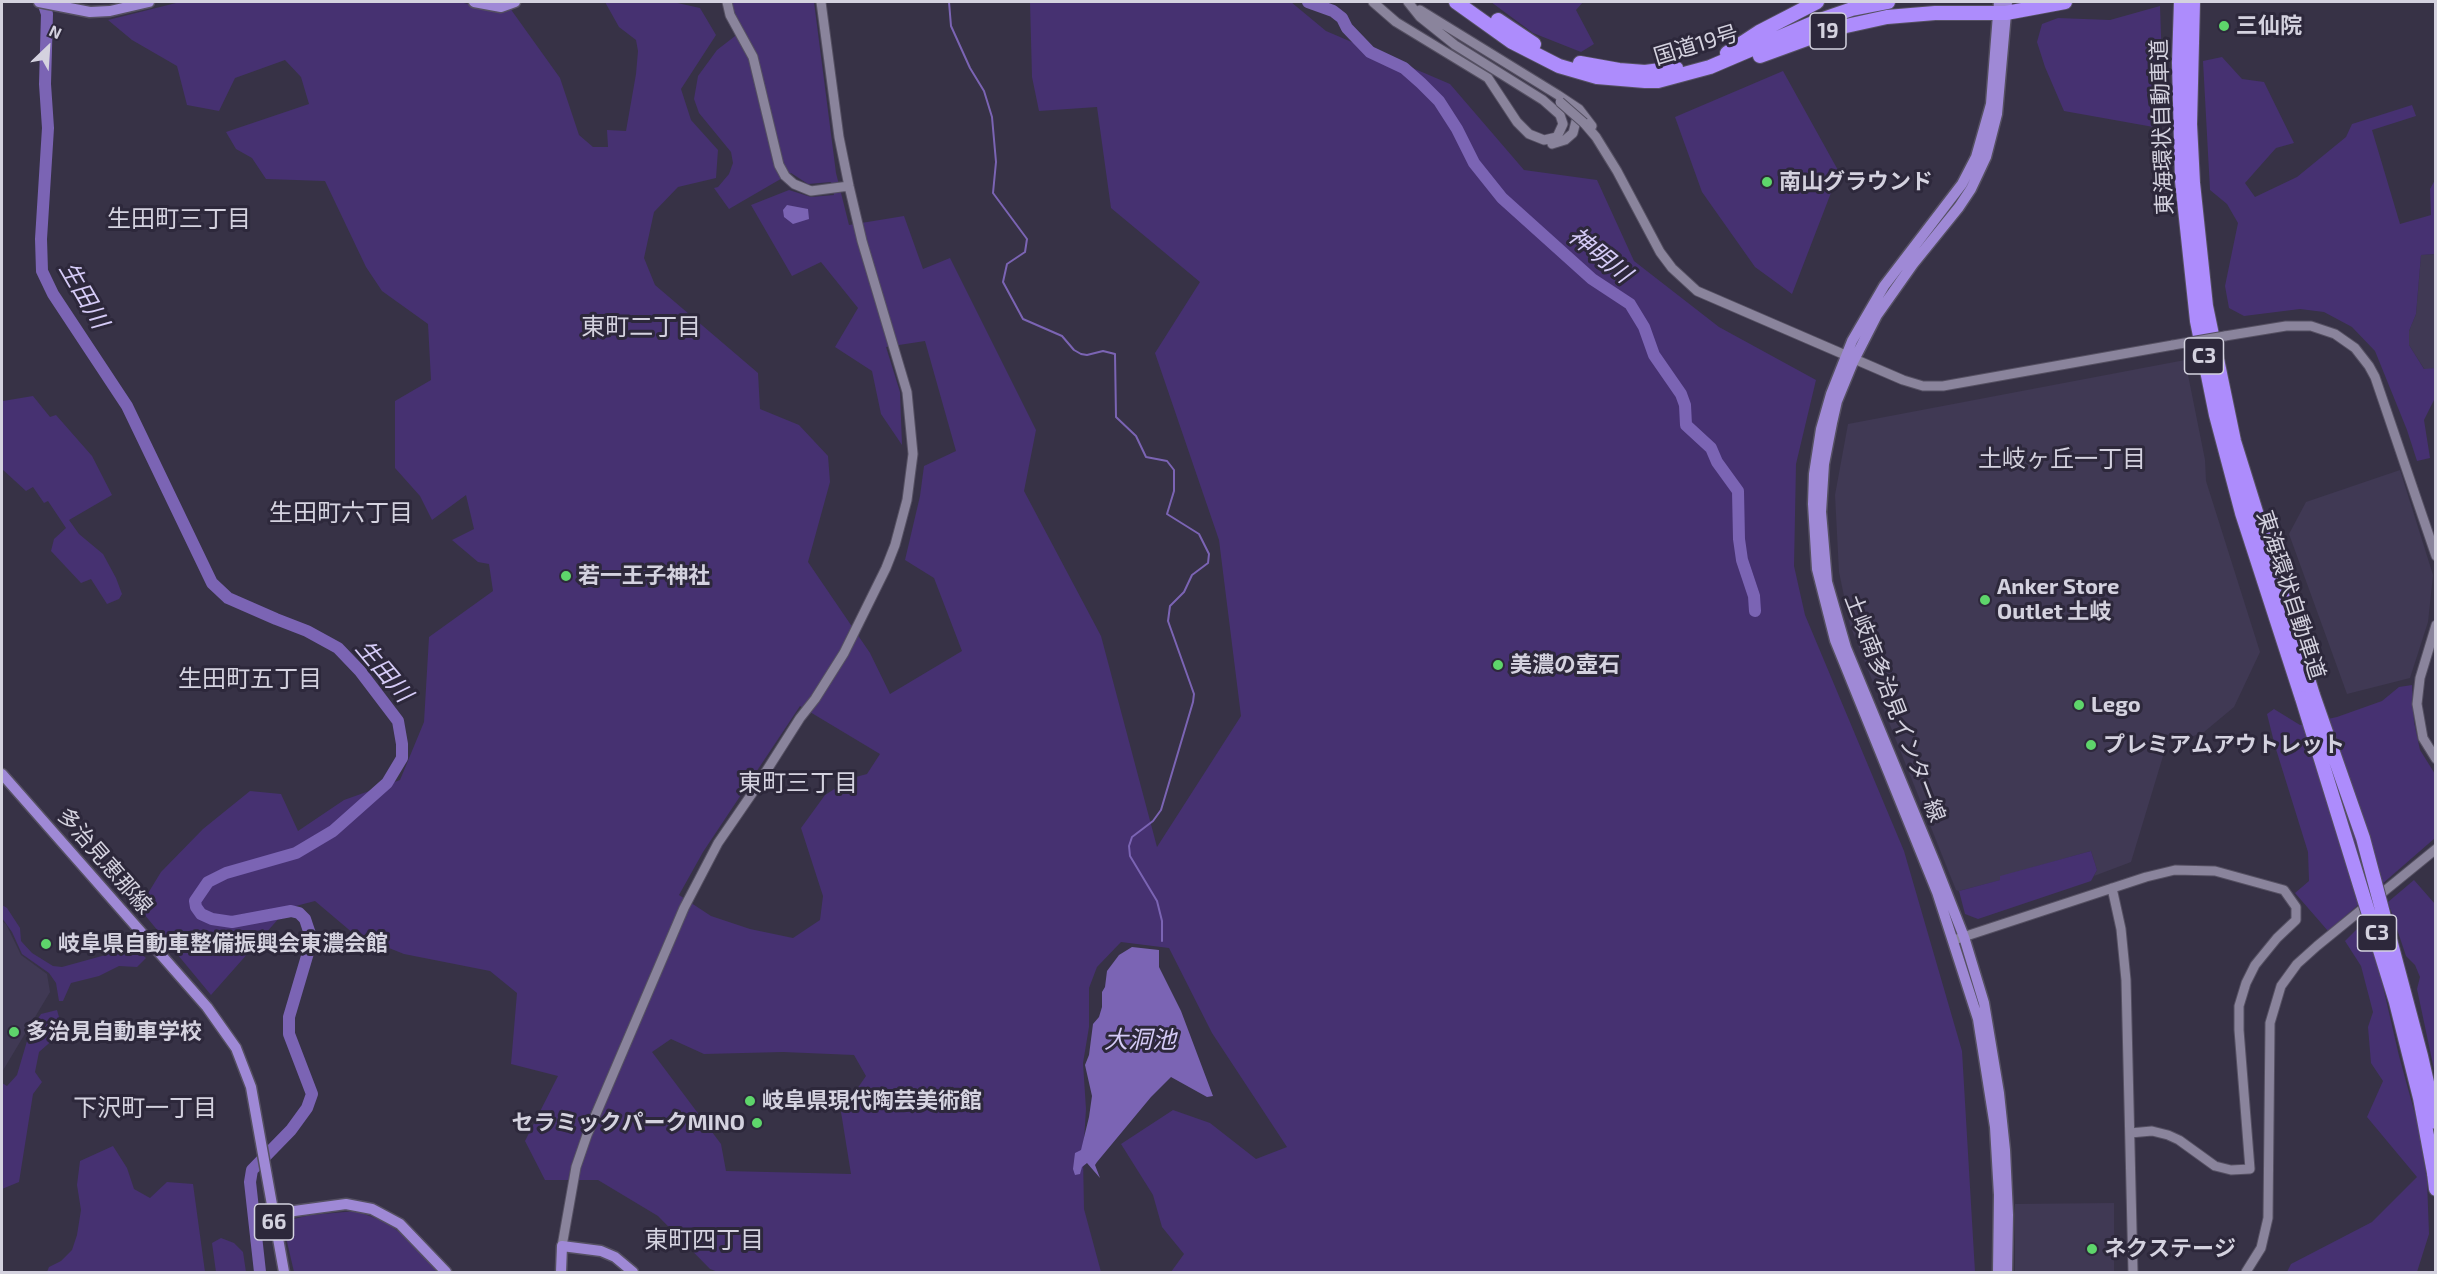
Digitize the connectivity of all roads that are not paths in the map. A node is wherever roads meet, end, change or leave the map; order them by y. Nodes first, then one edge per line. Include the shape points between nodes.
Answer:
1 (39, 2) edge
2 (149, 2) edge
3 (474, 2) edge
4 (515, 2) edge
5 (727, 2) edge
6 (821, 2) edge
7 (1371, 2) edge
8 (1408, 2) edge
9 (1415, 2) edge
10 (1451, 2) edge
11 (1456, 2) edge
12 (1472, 2) edge
13 (1817, 2) edge
14 (1852, 2) edge
15 (1888, 2) edge
16 (2066, 2) edge
17 (2181, 2) edge
18 (2193, 2) edge
19 (72, 5) edge
20 (2002, 7) edge
21 (1420, 17) junction
22 (1489, 25) junction
23 (1726, 53) junction
24 (1658, 81) junction
25 (1580, 122) junction
26 (849, 186) junction
27 (1714, 297) junction
28 (1850, 356) junction
29 (2436, 556) edge
30 (2436, 625) edge
31 (2308, 696) junction
32 (2436, 759) edge
33 (2, 774) edge
34 (2436, 849) edge
35 (2112, 888) junction
36 (1959, 938) junction
37 (2436, 1122) edge
38 (2130, 1133) junction
39 (2434, 1173) edge
40 (2436, 1189) edge
41 (272, 1214) junction
42 (562, 1246) junction
43 (284, 1272) edge
44 (446, 1272) edge
45 (561, 1272) edge
46 (633, 1272) edge
47 (1998, 1272) edge
48 (2007, 1272) edge
49 (2133, 1272) edge
50 (2246, 1272) edge

1 - 19 main road
2 - 19 main road via 90,12
3 - 4 main road via 501,7
5 - 26 street via 753,57 785,176 811,191
6 - 26 street
7 - 21 street via 1396,22 1488,78 1529,134 1544,140 1557,137 1563,124 1560,115 1543,100 1455,45
7 - 25 street via 1379,14 1489,84 1526,137 1542,144 1555,144 1573,133
8 - 21 street
9 - 27 street via 1435,21 1579,110 1611,153 1666,252
10 - 22 street
11 - 22 highway, 国道19号 / 19
12 - 23 highway, 国道19号 / 19 via 1547,51 1601,68 1667,70
13 - 23 highway, 19
14 - 23 highway, 国道19号 / 19
15 - 24 highway, 国道19号 / 19 via 1841,13 1710,67
16 - 20 highway, 19
17 - 31 highway, 東海環状自動車道 / C3 via 2182,181 2197,321 2242,513
18 - 31 highway, 東海環状自動車道 / C3 via 2190,124 2208,318 2234,441
20 - 24 highway, 19 via 1887,17 1837,28 1686,81
20 - 28 main road, 土岐南多治見インター線 via 1998,114 1986,157 1971,189 1891,294
21 - 25 street, bridge via 1560,102
22 - 24 highway, 国道19号 / 19 via 1512,42 1559,66 1597,77
25 - 27 street via 1596,137 1617,171 1660,252 1687,282
26 - 42 street via 907,392 913,454 902,521 886,568 844,653 718,843 684,908 587,1135 576,1167
27 - 28 street
28 - 29 street, bridge via 1903,380 1943,386 2286,326 2311,326 2335,334 2355,348 2375,377
28 - 36 main road, 土岐南多治見インター線 via 1831,394 1814,474 1817,569 1835,640
30 - 32 street via 2420,678 2417,704 2423,738
31 - 37 highway, 東海環状自動車道 / C3, bridge via 2363,838
31 - 39 highway, 東海環状自動車道 / C3, bridge via 2396,1002
33 - 41 main road, 多治見恵那線 / 66 via 225,1030 245,1066 251,1087
34 - 50 street via 2317,946 2281,986 2270,1023 2268,1218 2261,1248
35 - 36 street
35 - 38 street via 2126,980
35 - 38 street via 2175,870 2215,871 2284,890 2296,907 2296,920 2255,965 2239,1006 2250,1169 2215,1166 2168,1135 2152,1131
36 - 47 main road, 土岐南多治見インター線 via 1978,1019 1995,1127
36 - 48 main road, 土岐南多治見インター線 via 1984,1003 1999,1093 2008,1215
38 - 49 street
39 - 40 highway, 東海環状自動車道 / C3
41 - 43 main road, 多治見恵那線 / 66
41 - 44 main road via 346,1204 372,1209 400,1224
42 - 45 main road
42 - 46 main road via 601,1251

